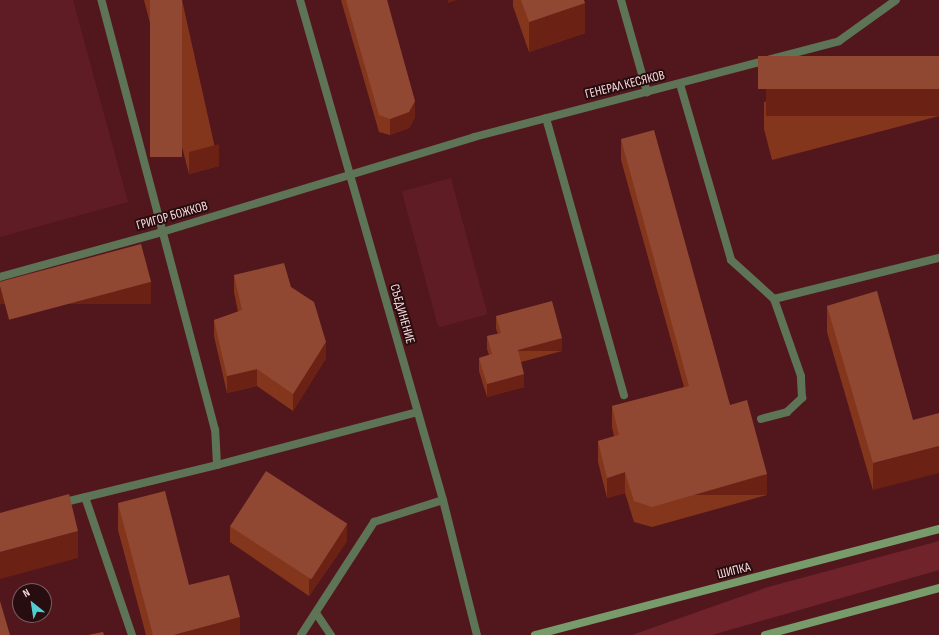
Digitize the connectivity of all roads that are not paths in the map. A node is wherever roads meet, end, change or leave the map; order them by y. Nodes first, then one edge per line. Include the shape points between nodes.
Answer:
1 (100, 0) edge
2 (300, 0) edge
3 (621, 0) edge
4 (896, 0) edge
5 (680, 84) junction
6 (647, 92) junction
7 (546, 118) junction
8 (350, 175) junction
9 (162, 232) junction
10 (939, 258) edge
11 (0, 277) edge
12 (774, 299) junction
13 (624, 395) dead end
14 (417, 412) junction
15 (761, 419) dead end
16 (217, 465) junction
17 (85, 497) junction
18 (443, 500) junction
19 (54, 504) edge
20 (939, 529) edge
21 (939, 588) edge
22 (316, 613) junction
23 (132, 635) edge
24 (301, 635) edge
25 (331, 635) edge
26 (478, 635) edge
27 (535, 635) edge
28 (765, 635) edge

1 - 9 street
2 - 8 street, СЪЕДИНЕНИЕ
3 - 6 street
4 - 5 street, ГЕНЕРАЛ КЕСЯКОВ via 839,41
5 - 6 street, ГЕНЕРАЛ КЕСЯКОВ
5 - 12 street via 731,260
6 - 7 street, ГЕНЕРАЛ КЕСЯКОВ
7 - 8 street, ГЕНЕРАЛ КЕСЯКОВ
7 - 13 street
8 - 9 street, ГРИГОР БОЖКОВ
8 - 14 street, СЪЕДИНЕНИЕ
9 - 11 street, ГРИГОР БОЖКОВ
9 - 16 street via 215,430
10 - 12 street
12 - 15 street via 801,376 802,398 787,412
14 - 16 street
14 - 18 street, СЪЕДИНЕНИЕ
16 - 17 street
17 - 19 street
17 - 23 street
18 - 22 street via 374,522
18 - 26 street, СЪЕДИНЕНИЕ
20 - 27 main road, ШИПКА
21 - 28 main road
22 - 24 street
22 - 25 street

